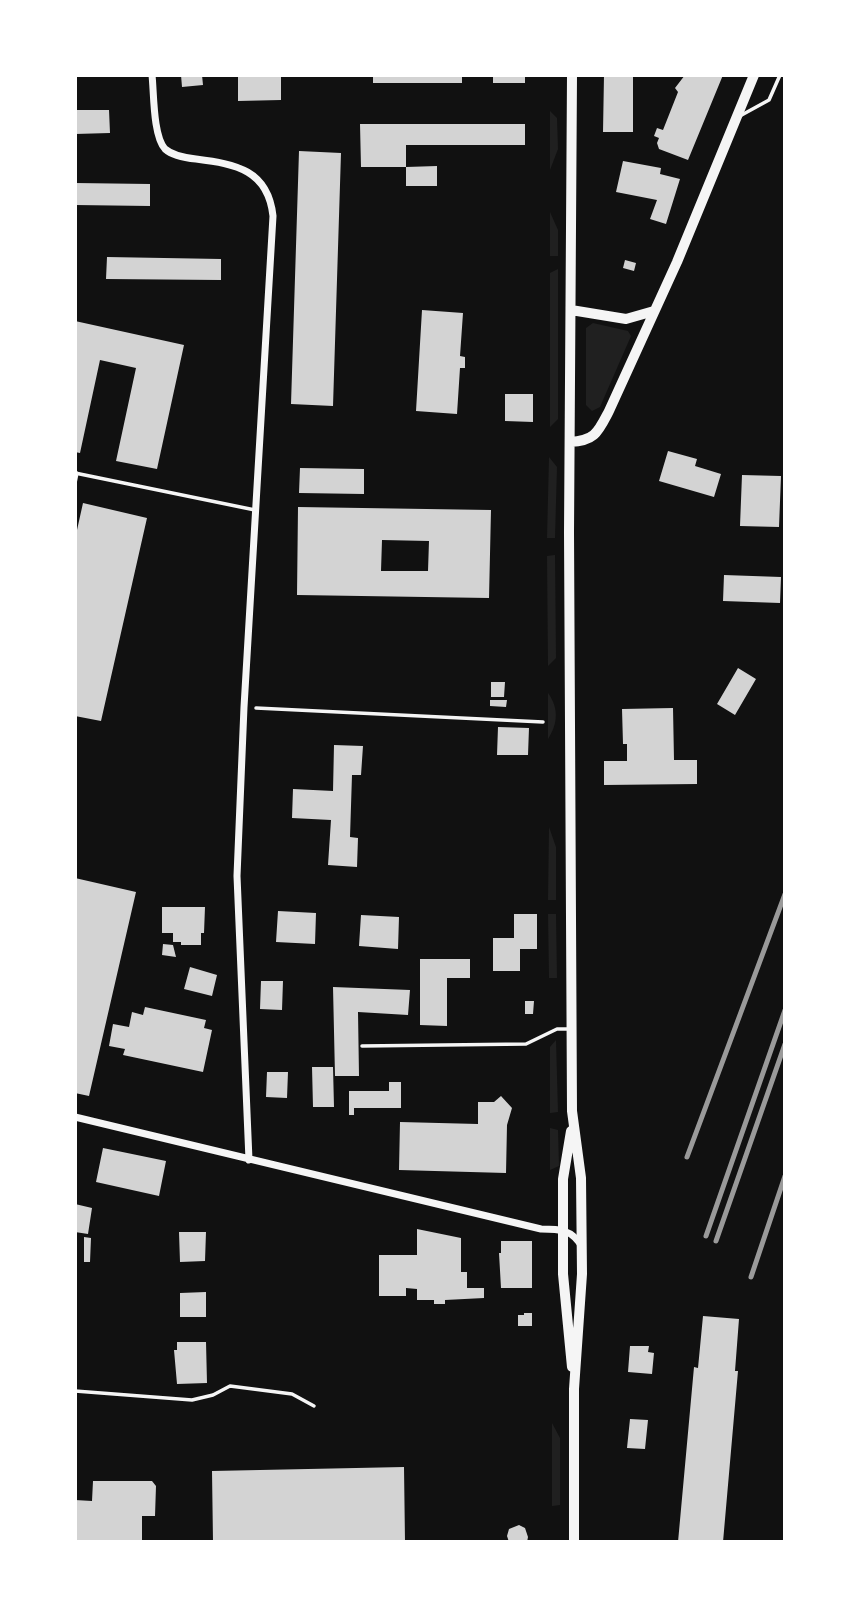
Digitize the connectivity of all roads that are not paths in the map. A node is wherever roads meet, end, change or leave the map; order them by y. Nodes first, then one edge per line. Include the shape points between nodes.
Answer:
1 (152, 75) edge
2 (572, 75) edge
3 (754, 75) edge
4 (780, 75) edge
5 (736, 117) junction
6 (571, 310) junction
7 (654, 311) junction
8 (570, 442) junction
9 (76, 473) edge
10 (75, 483) edge
11 (257, 511) junction
12 (572, 1029) junction
13 (362, 1046) dead end
14 (75, 1117) edge
15 (572, 1120) junction
16 (249, 1160) junction
17 (564, 1230) junction
18 (582, 1247) junction
19 (574, 1389) junction
20 (575, 1542) edge

1 - 11 street via 157,124 166,149 178,156 247,171 272,202
2 - 6 street
3 - 5 street
4 - 5 lane via 769,100
5 - 7 street
6 - 7 street via 626,319
6 - 8 street
7 - 8 street via 599,431 586,441
8 - 12 street
9 - 10 lane
9 - 11 lane
11 - 16 street via 237,876
12 - 13 lane via 557,1030 526,1044
12 - 15 street
14 - 16 street
15 - 17 street via 564,1179
15 - 18 street via 581,1178
16 - 17 street
17 - 18 street
17 - 19 street via 565,1303
18 - 19 street
19 - 20 street

